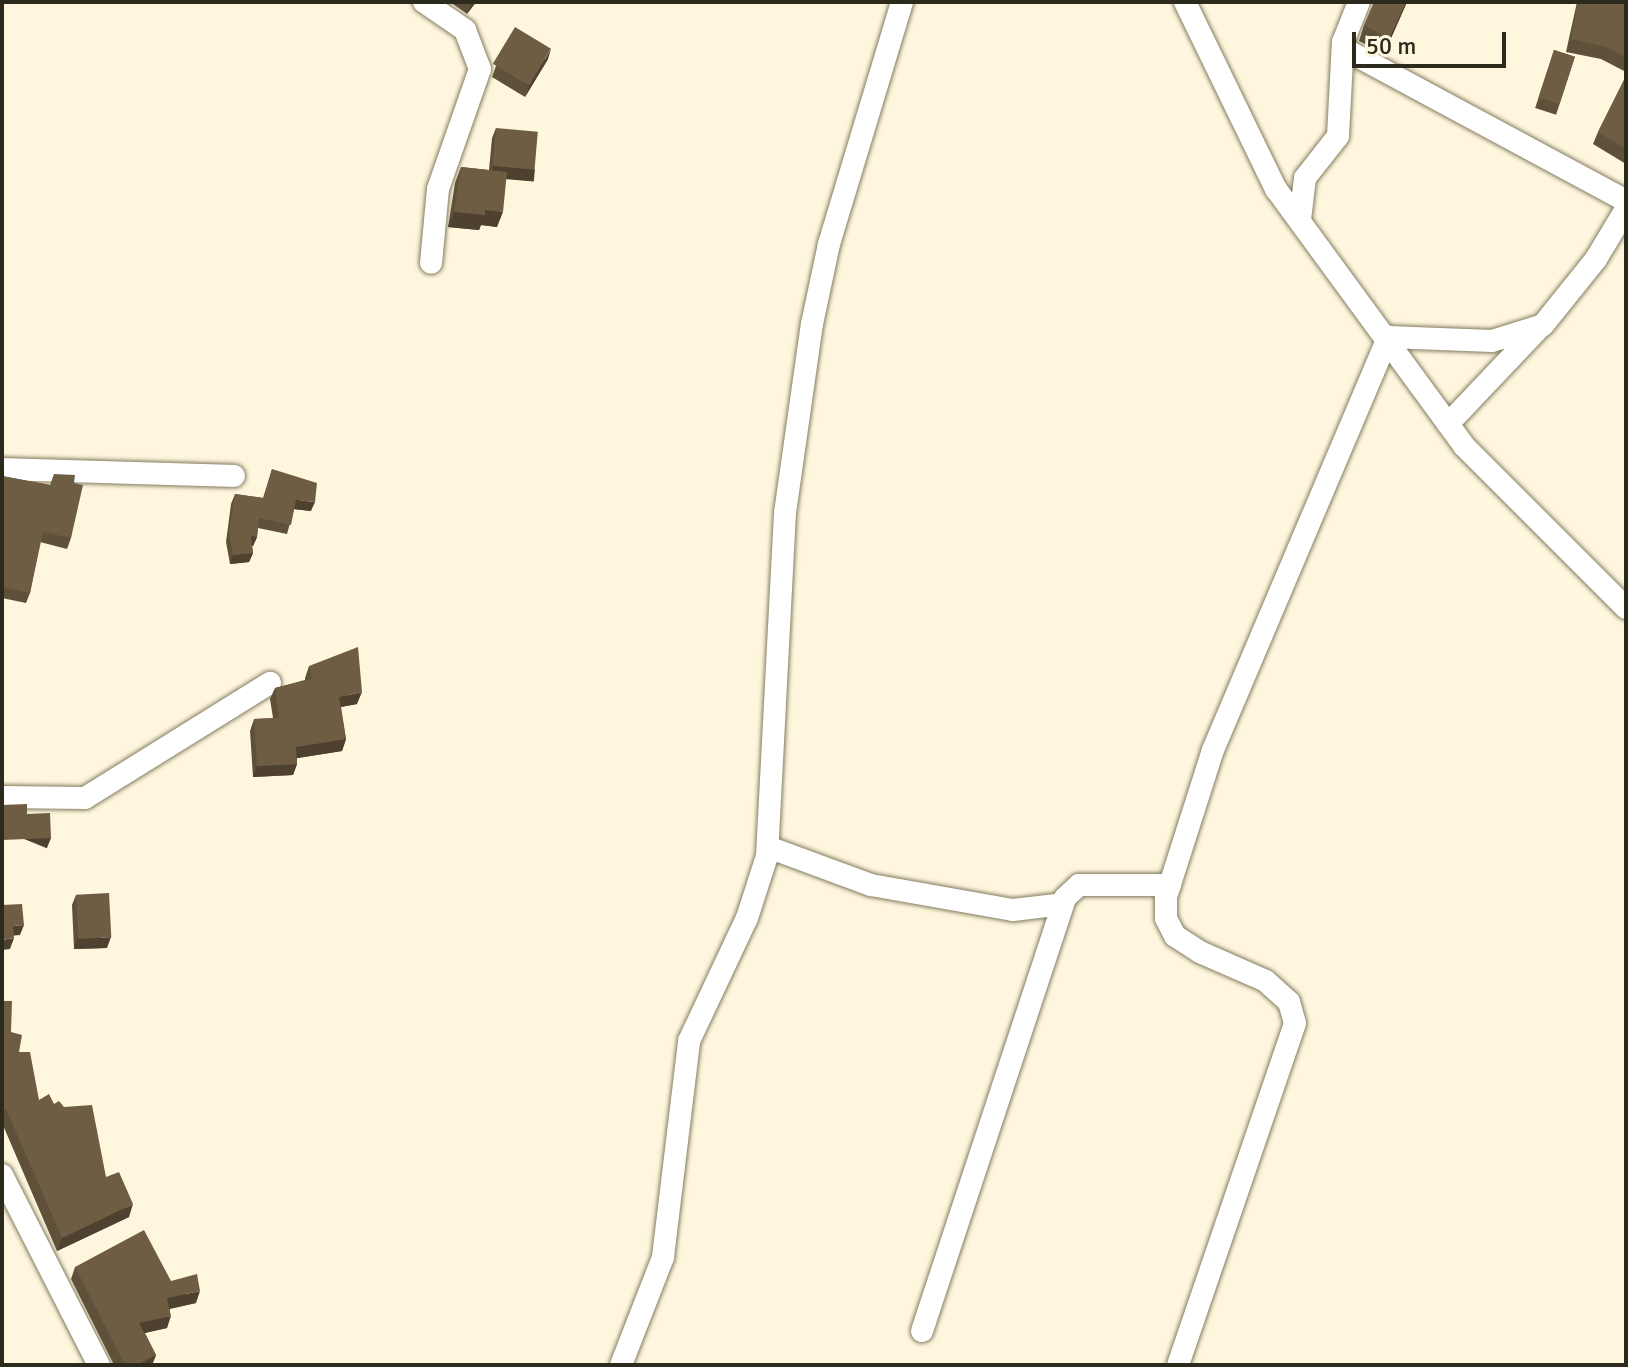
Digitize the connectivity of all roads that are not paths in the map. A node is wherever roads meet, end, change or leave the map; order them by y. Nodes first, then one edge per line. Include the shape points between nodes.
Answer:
1 (424, 2) edge
2 (902, 2) edge
3 (1185, 2) edge
4 (1359, 2) edge
5 (1343, 42) junction
6 (1626, 201) edge
7 (1626, 209) edge
8 (1300, 220) junction
9 (431, 263) dead end
10 (1543, 325) junction
11 (1388, 337) junction
12 (1448, 424) junction
13 (2, 469) edge
14 (234, 476) dead end
15 (1626, 608) edge
16 (270, 683) dead end
17 (2, 797) edge
18 (768, 847) junction
19 (1170, 885) junction
20 (1063, 904) junction
21 (2, 1175) edge
22 (922, 1331) dead end
23 (99, 1365) edge
24 (621, 1365) edge
25 (1178, 1365) edge

1 - 9 street via 465,30 480,69 438,189
2 - 18 street via 829,244 812,324 785,513
3 - 8 street via 1276,189
4 - 5 street
5 - 6 street via 1346,50 1386,75
5 - 8 street via 1338,136 1305,178
7 - 10 street via 1596,259
8 - 11 street
10 - 11 street via 1492,341
10 - 12 street
11 - 12 street
11 - 19 street via 1213,750
12 - 15 street
13 - 14 street
16 - 17 street via 85,798
18 - 20 street via 896,890 1013,910
18 - 24 street via 747,918 689,1041 663,1257
19 - 20 street via 1079,885
19 - 25 street via 1166,918 1175,936 1266,981 1289,1002 1295,1023
20 - 22 street
21 - 23 street

